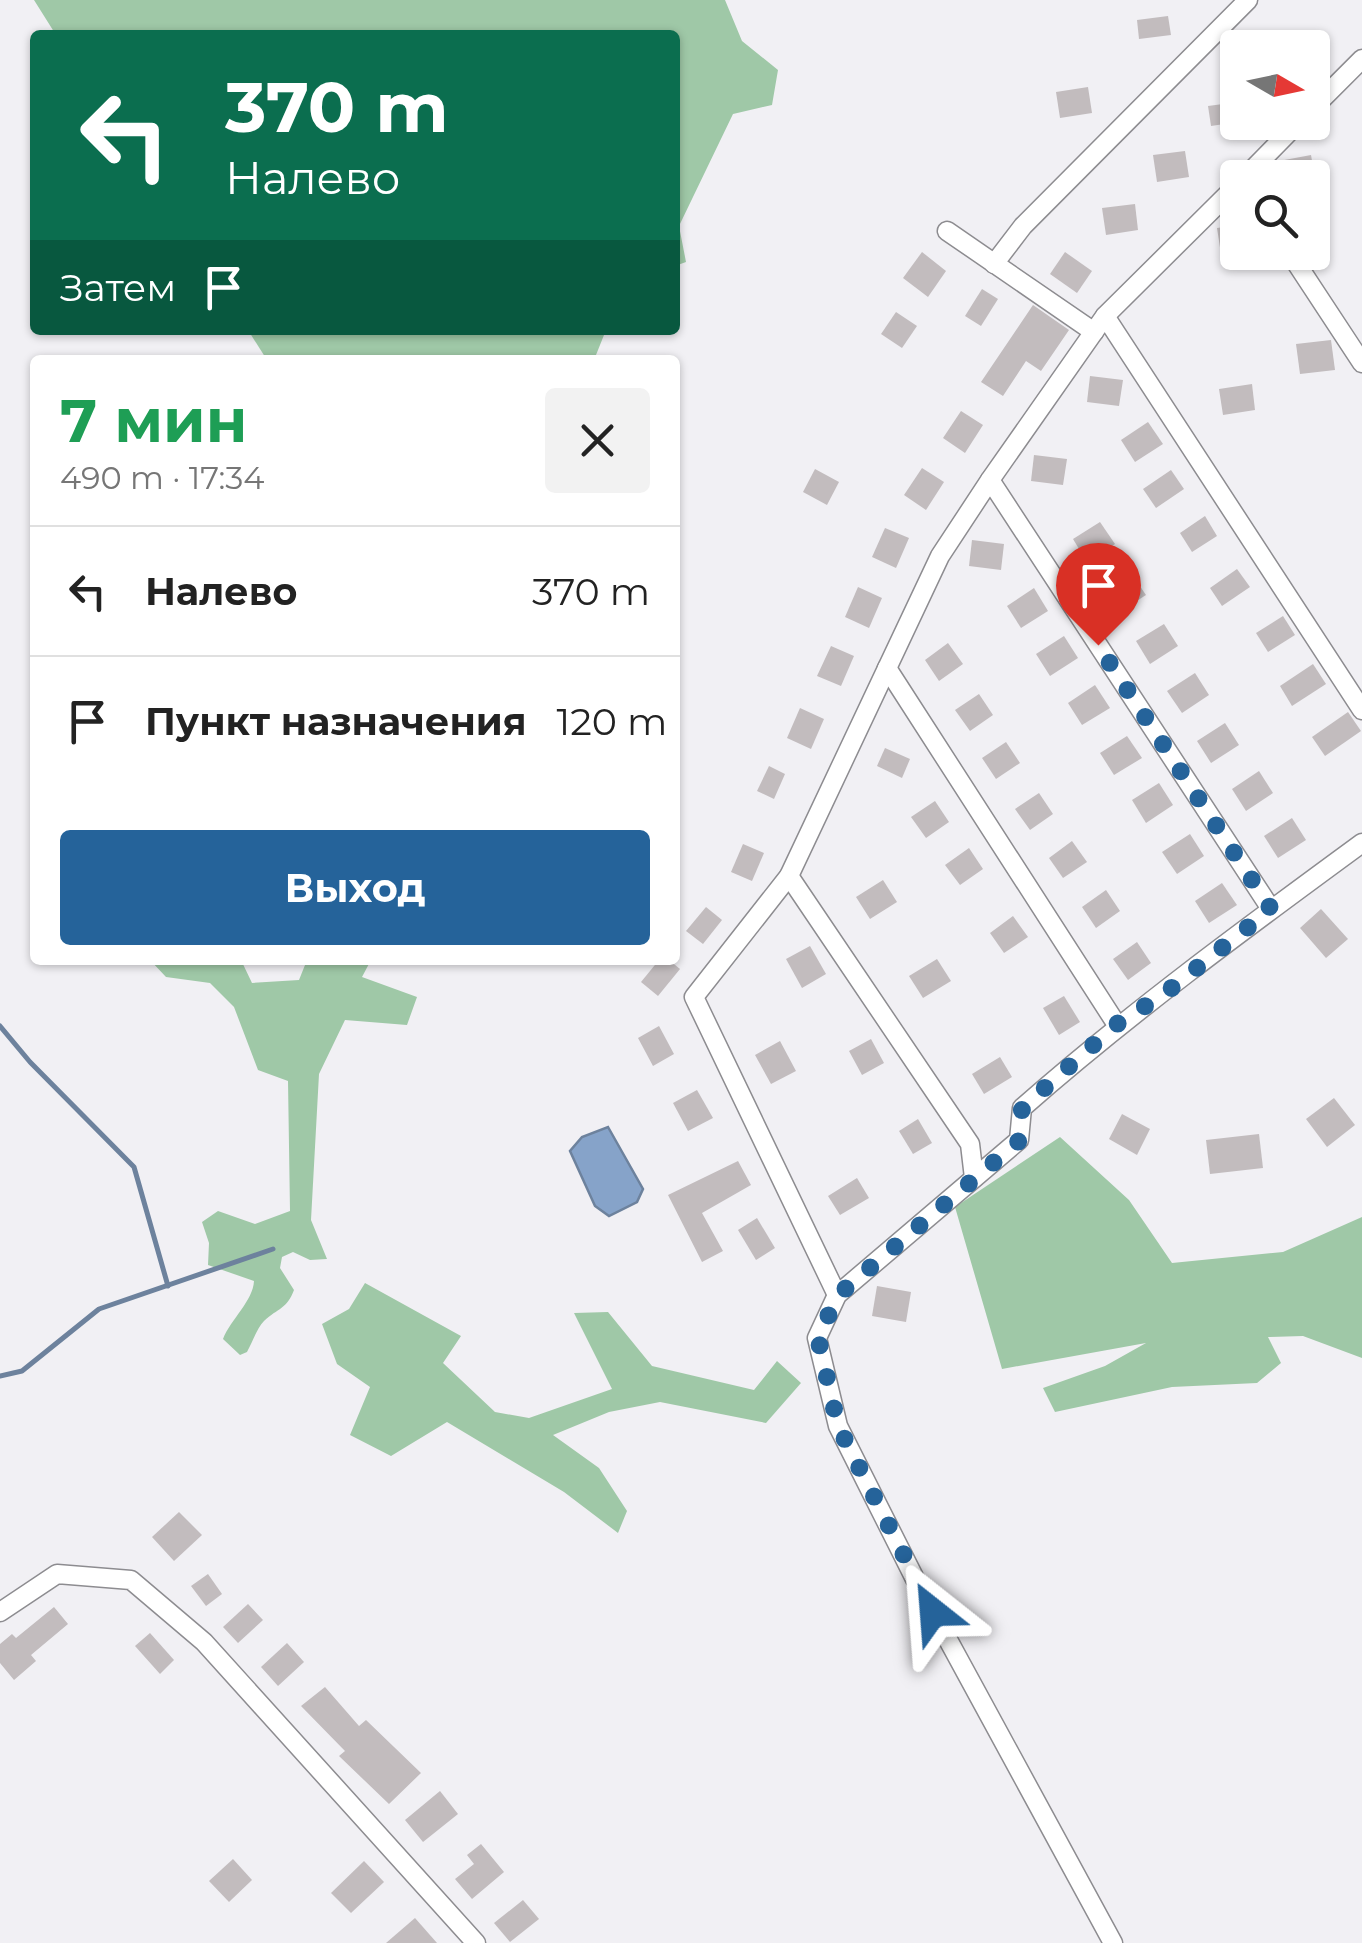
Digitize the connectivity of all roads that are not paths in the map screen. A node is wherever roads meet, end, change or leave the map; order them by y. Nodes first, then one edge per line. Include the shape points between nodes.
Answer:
1 (1248, 0) edge
2 (1362, 59) edge
3 (1330, 91) edge
4 (1281, 140) edge
5 (1262, 160) edge
6 (1220, 202) edge
7 (947, 231) dead end
8 (994, 264) junction
9 (1301, 270) edge
10 (1105, 316) junction
11 (1094, 332) junction
12 (1362, 363) edge
13 (990, 480) junction
14 (888, 668) junction
15 (1362, 710) edge
16 (1362, 842) edge
17 (789, 876) junction
18 (1271, 909) junction
19 (1117, 1024) junction
20 (974, 1178) junction
21 (838, 1295) junction
22 (0, 1612) edge
23 (476, 1943) edge
24 (1113, 1943) edge

1 - 8 street via 1023,226
2 - 3 street
4 - 5 street
6 - 10 street
7 - 8 street
8 - 11 street
9 - 12 street
10 - 11 street
10 - 15 street
11 - 13 street
13 - 14 street via 940,556
13 - 18 street
14 - 17 street
14 - 19 street
16 - 18 street
17 - 20 street via 970,1144
17 - 21 street via 694,997
18 - 19 street
19 - 20 street via 1022,1108 1020,1140
20 - 21 street
21 - 24 street via 818,1338 838,1426
22 - 23 street via 57,1574 131,1580 204,1642

